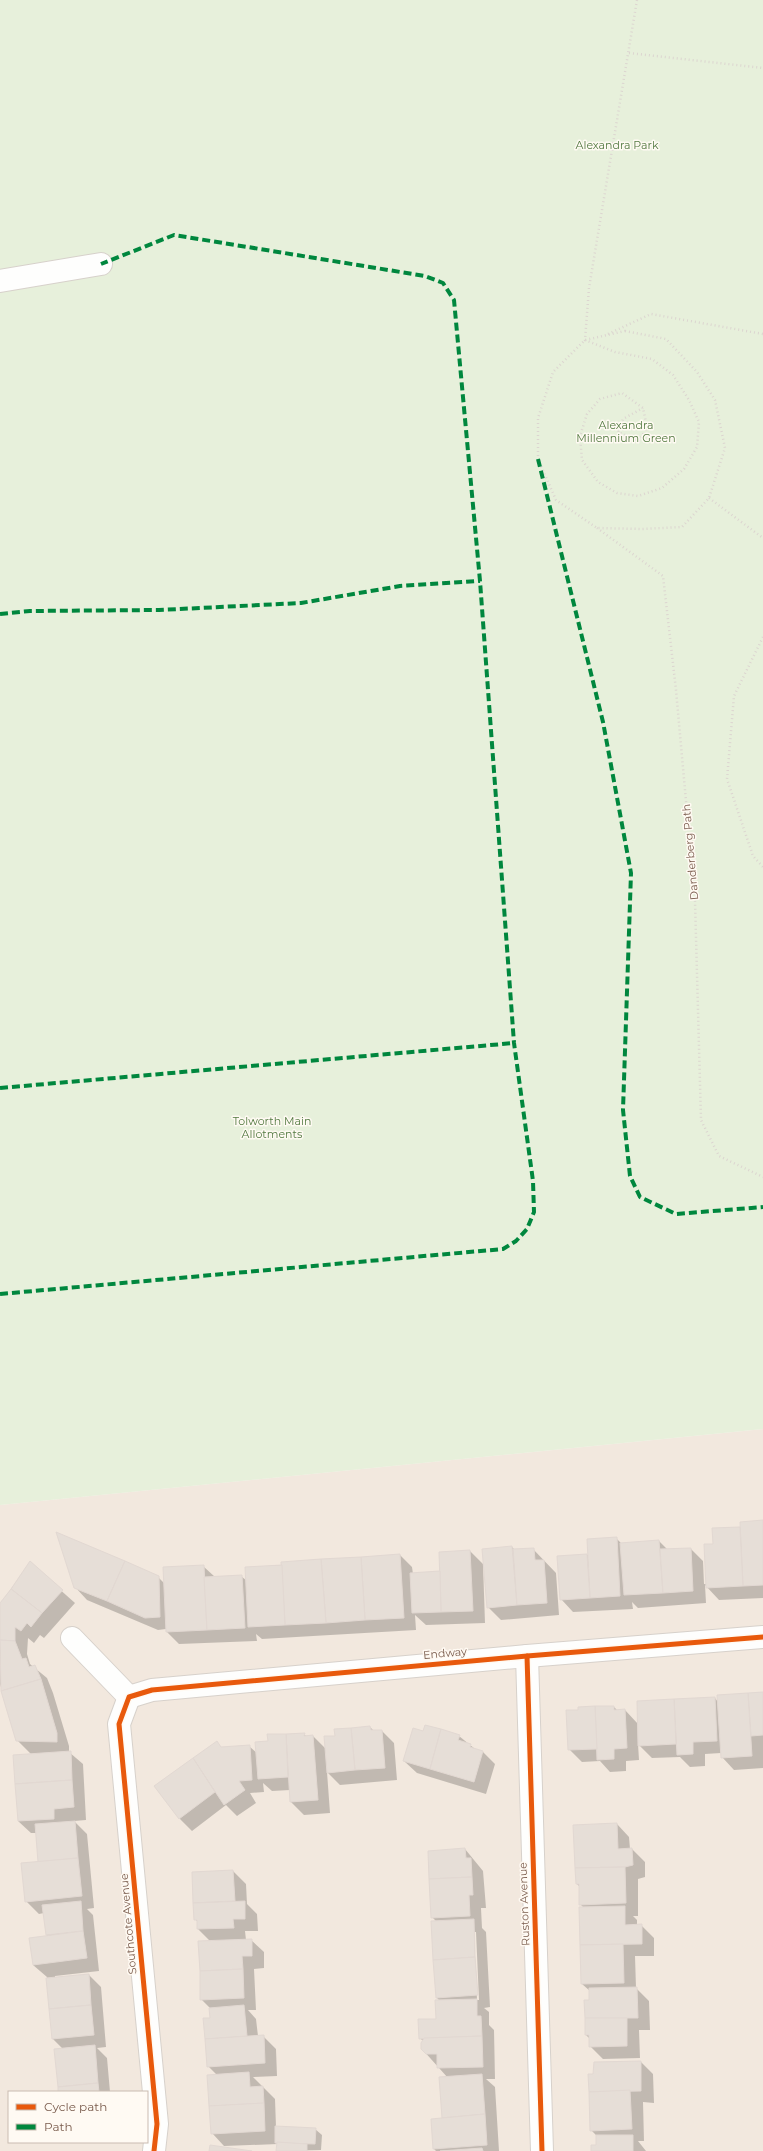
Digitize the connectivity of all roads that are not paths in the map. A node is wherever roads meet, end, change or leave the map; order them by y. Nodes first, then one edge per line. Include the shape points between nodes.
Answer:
1 (101, 264) dead end
2 (0, 281) edge
3 (72, 1638) dead end
4 (763, 1638) edge
5 (527, 1656) junction
6 (129, 1696) junction
7 (154, 2151) edge
8 (542, 2151) edge

1 - 2 street
3 - 6 street
4 - 5 street, Endway
5 - 6 street, Endway via 152,1690
5 - 8 street, Ruston Avenue
6 - 7 street, Southcote Avenue via 119,1724 157,2124

